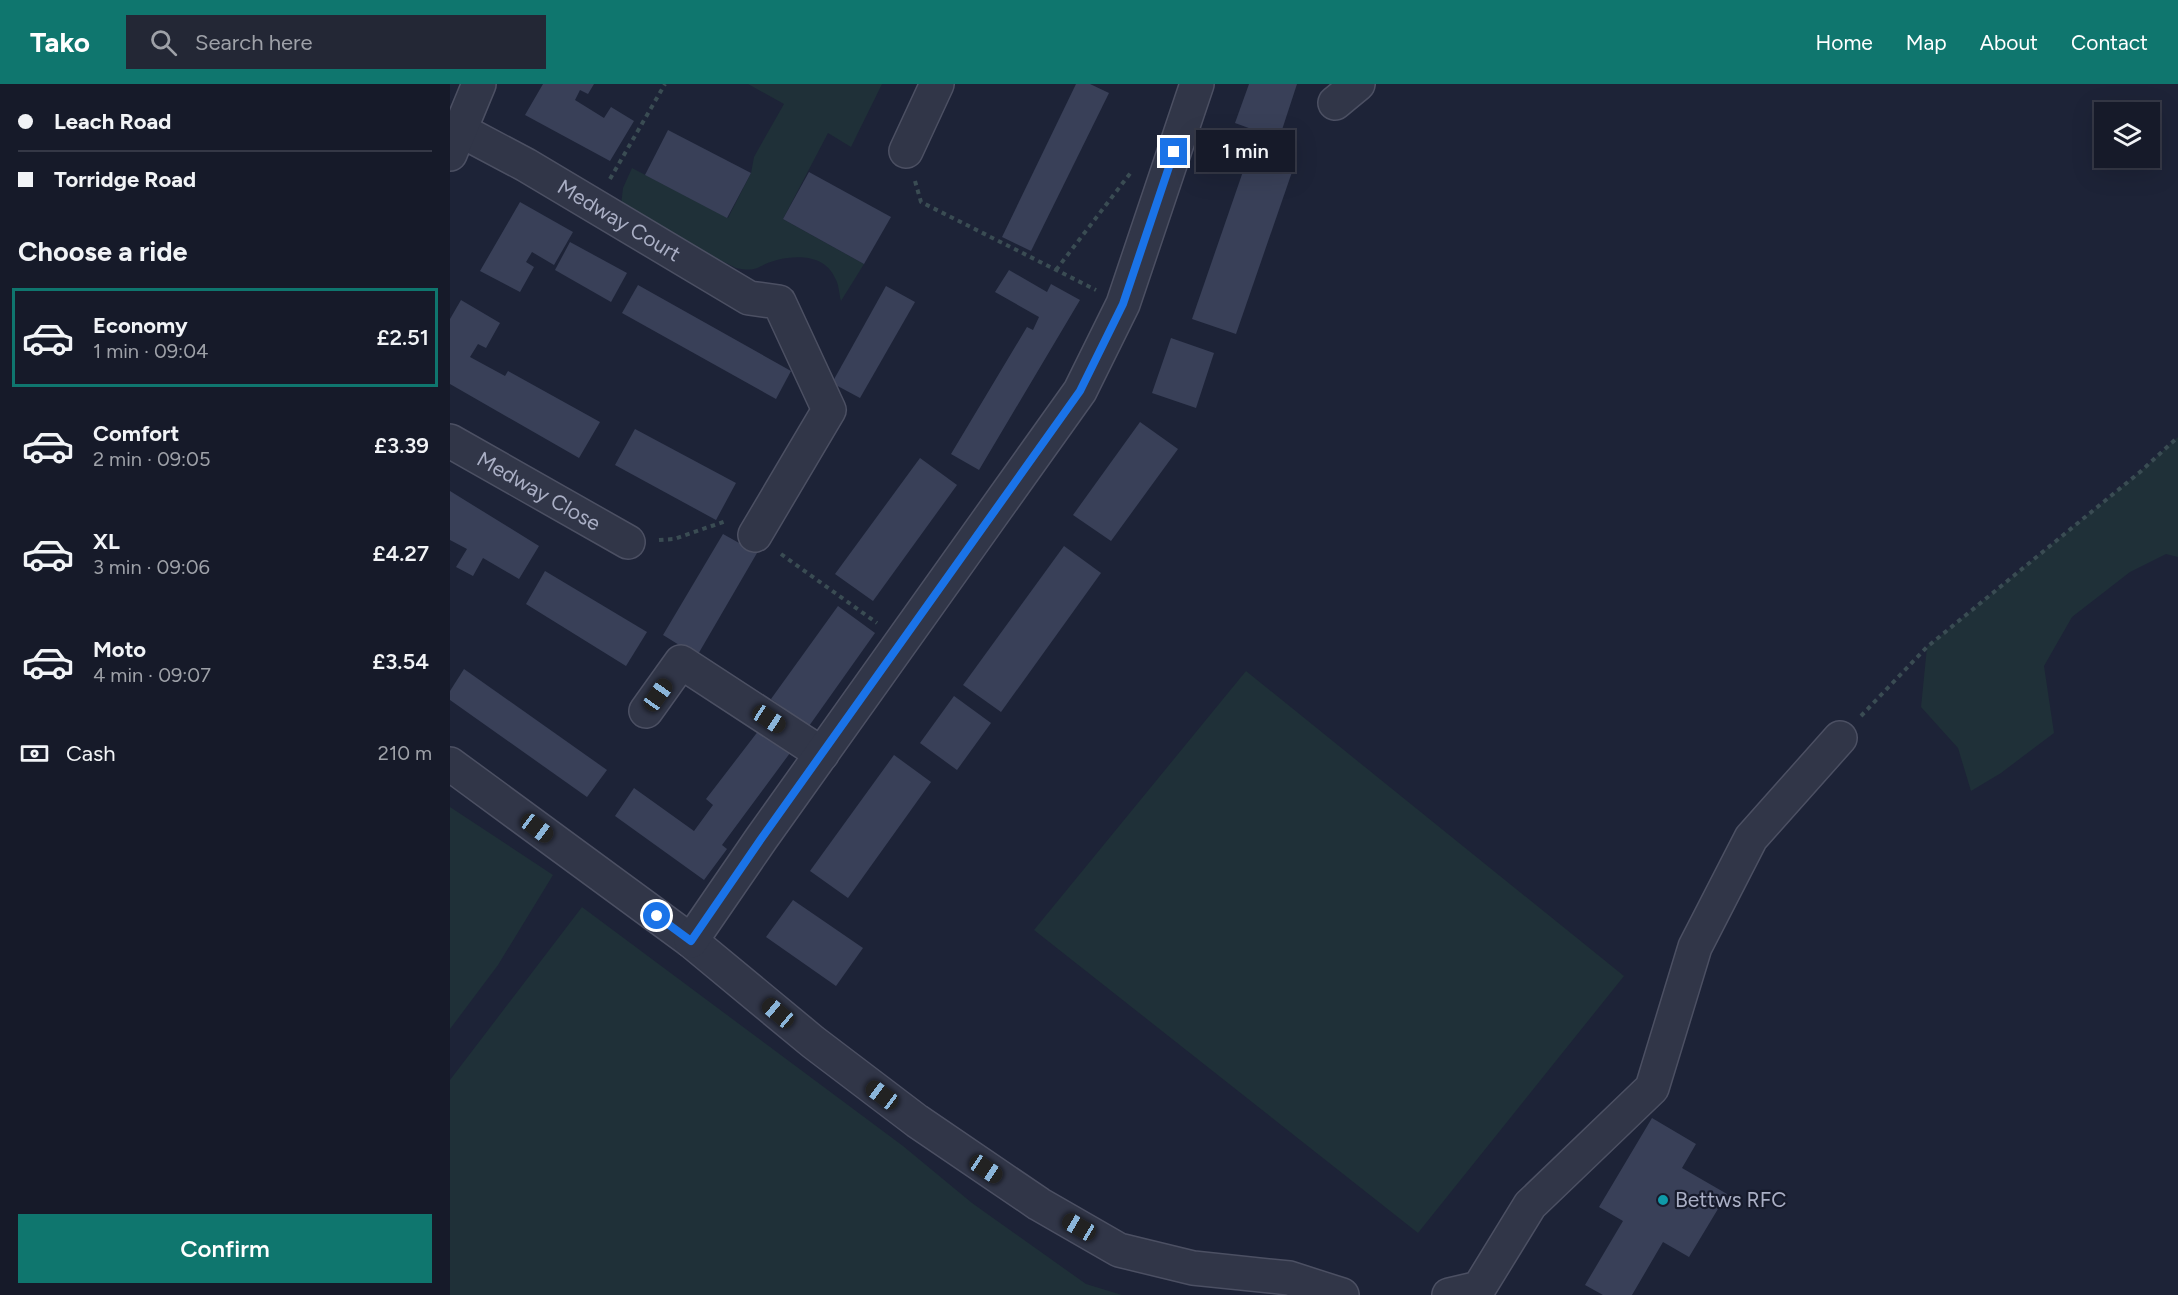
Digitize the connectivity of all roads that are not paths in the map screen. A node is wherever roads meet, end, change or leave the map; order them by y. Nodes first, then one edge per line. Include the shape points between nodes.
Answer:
1 (479, 84) edge
2 (937, 84) edge
3 (1197, 84) edge
4 (455, 142) edge
5 (906, 151) road end
6 (450, 441) edge
7 (755, 535) road end
8 (628, 542) road end
9 (646, 711) dead end
10 (1840, 738) road end
11 (822, 754) junction
12 (450, 764) edge
13 (691, 941) junction
14 (1342, 1295) edge
15 (1449, 1295) edge

1 - 4 street
2 - 5 street
3 - 11 street via 1123,304 1080,391
4 - 7 street, Medway Court via 526,165 748,298 779,302 829,410
6 - 8 street, Medway Close
9 - 11 street via 681,662
10 - 15 street via 1751,837 1695,948 1652,1088 1530,1205 1479,1288
11 - 13 street
12 - 13 street
13 - 14 street via 917,1121 1038,1204 1119,1251 1193,1268 1289,1278

